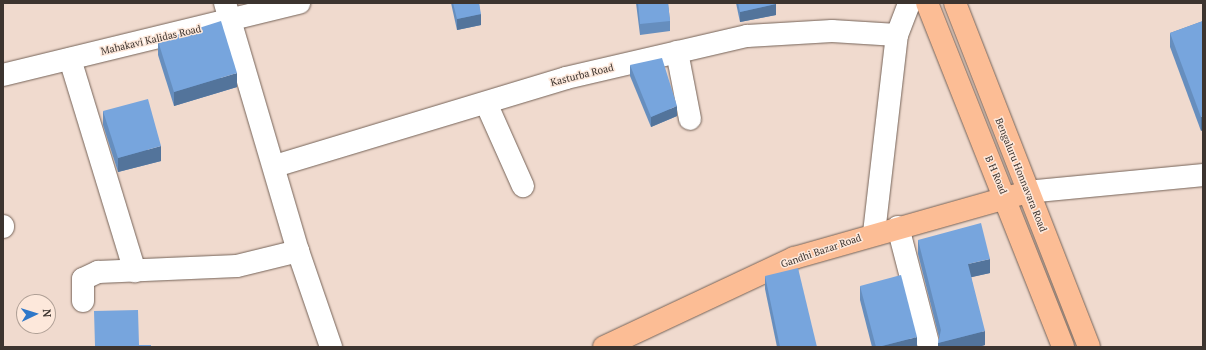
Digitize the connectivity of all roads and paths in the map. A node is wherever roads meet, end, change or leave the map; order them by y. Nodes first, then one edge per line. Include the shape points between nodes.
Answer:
1 (299, 3) edge
2 (909, 3) edge
3 (927, 3) edge
4 (955, 3) edge
5 (228, 12) edge
6 (897, 35) junction
7 (677, 52) junction
8 (70, 59) junction
9 (3, 75) edge
10 (486, 102) junction
11 (690, 119) dead end
12 (275, 166) junction
13 (1203, 175) edge
14 (523, 186) dead end
15 (1027, 192) junction
16 (1005, 198) junction
17 (898, 227) junction
18 (874, 233) junction
19 (298, 251) junction
20 (135, 271) junction
21 (83, 301) dead end
22 (635, 340) edge
23 (331, 347) edge
24 (604, 347) edge
25 (929, 347) edge
26 (1063, 347) edge
27 (1089, 347) edge

1 - 5 street, Mahakavi Kalidas Road
2 - 6 street
3 - 16 main road, B H Road
4 - 15 main road, Bengaluru Honnavara Road
5 - 8 street, Mahakavi Kalidas Road
5 - 12 street
6 - 7 street, Kasturba Road via 832,31 747,36
6 - 18 street
7 - 10 street, Kasturba Road via 566,78
7 - 11 street
8 - 9 street, Mahakavi Kalidas Road
8 - 20 street
10 - 12 street, Kasturba Road
10 - 14 street
12 - 19 street
13 - 15 street
15 - 16 main road, Gandhi Bazar Road
15 - 27 main road, Bengaluru Honnavara Road
16 - 17 main road, Gandhi Bazar Road
16 - 26 main road, B H Road
17 - 18 main road, Gandhi Bazar Road
17 - 25 street
18 - 22 main road, Gandhi Bazar Road via 794,258
19 - 20 street via 237,266
19 - 23 street
20 - 21 street via 87,275 83,279
22 - 24 main road, Gandhi Bazar Road

